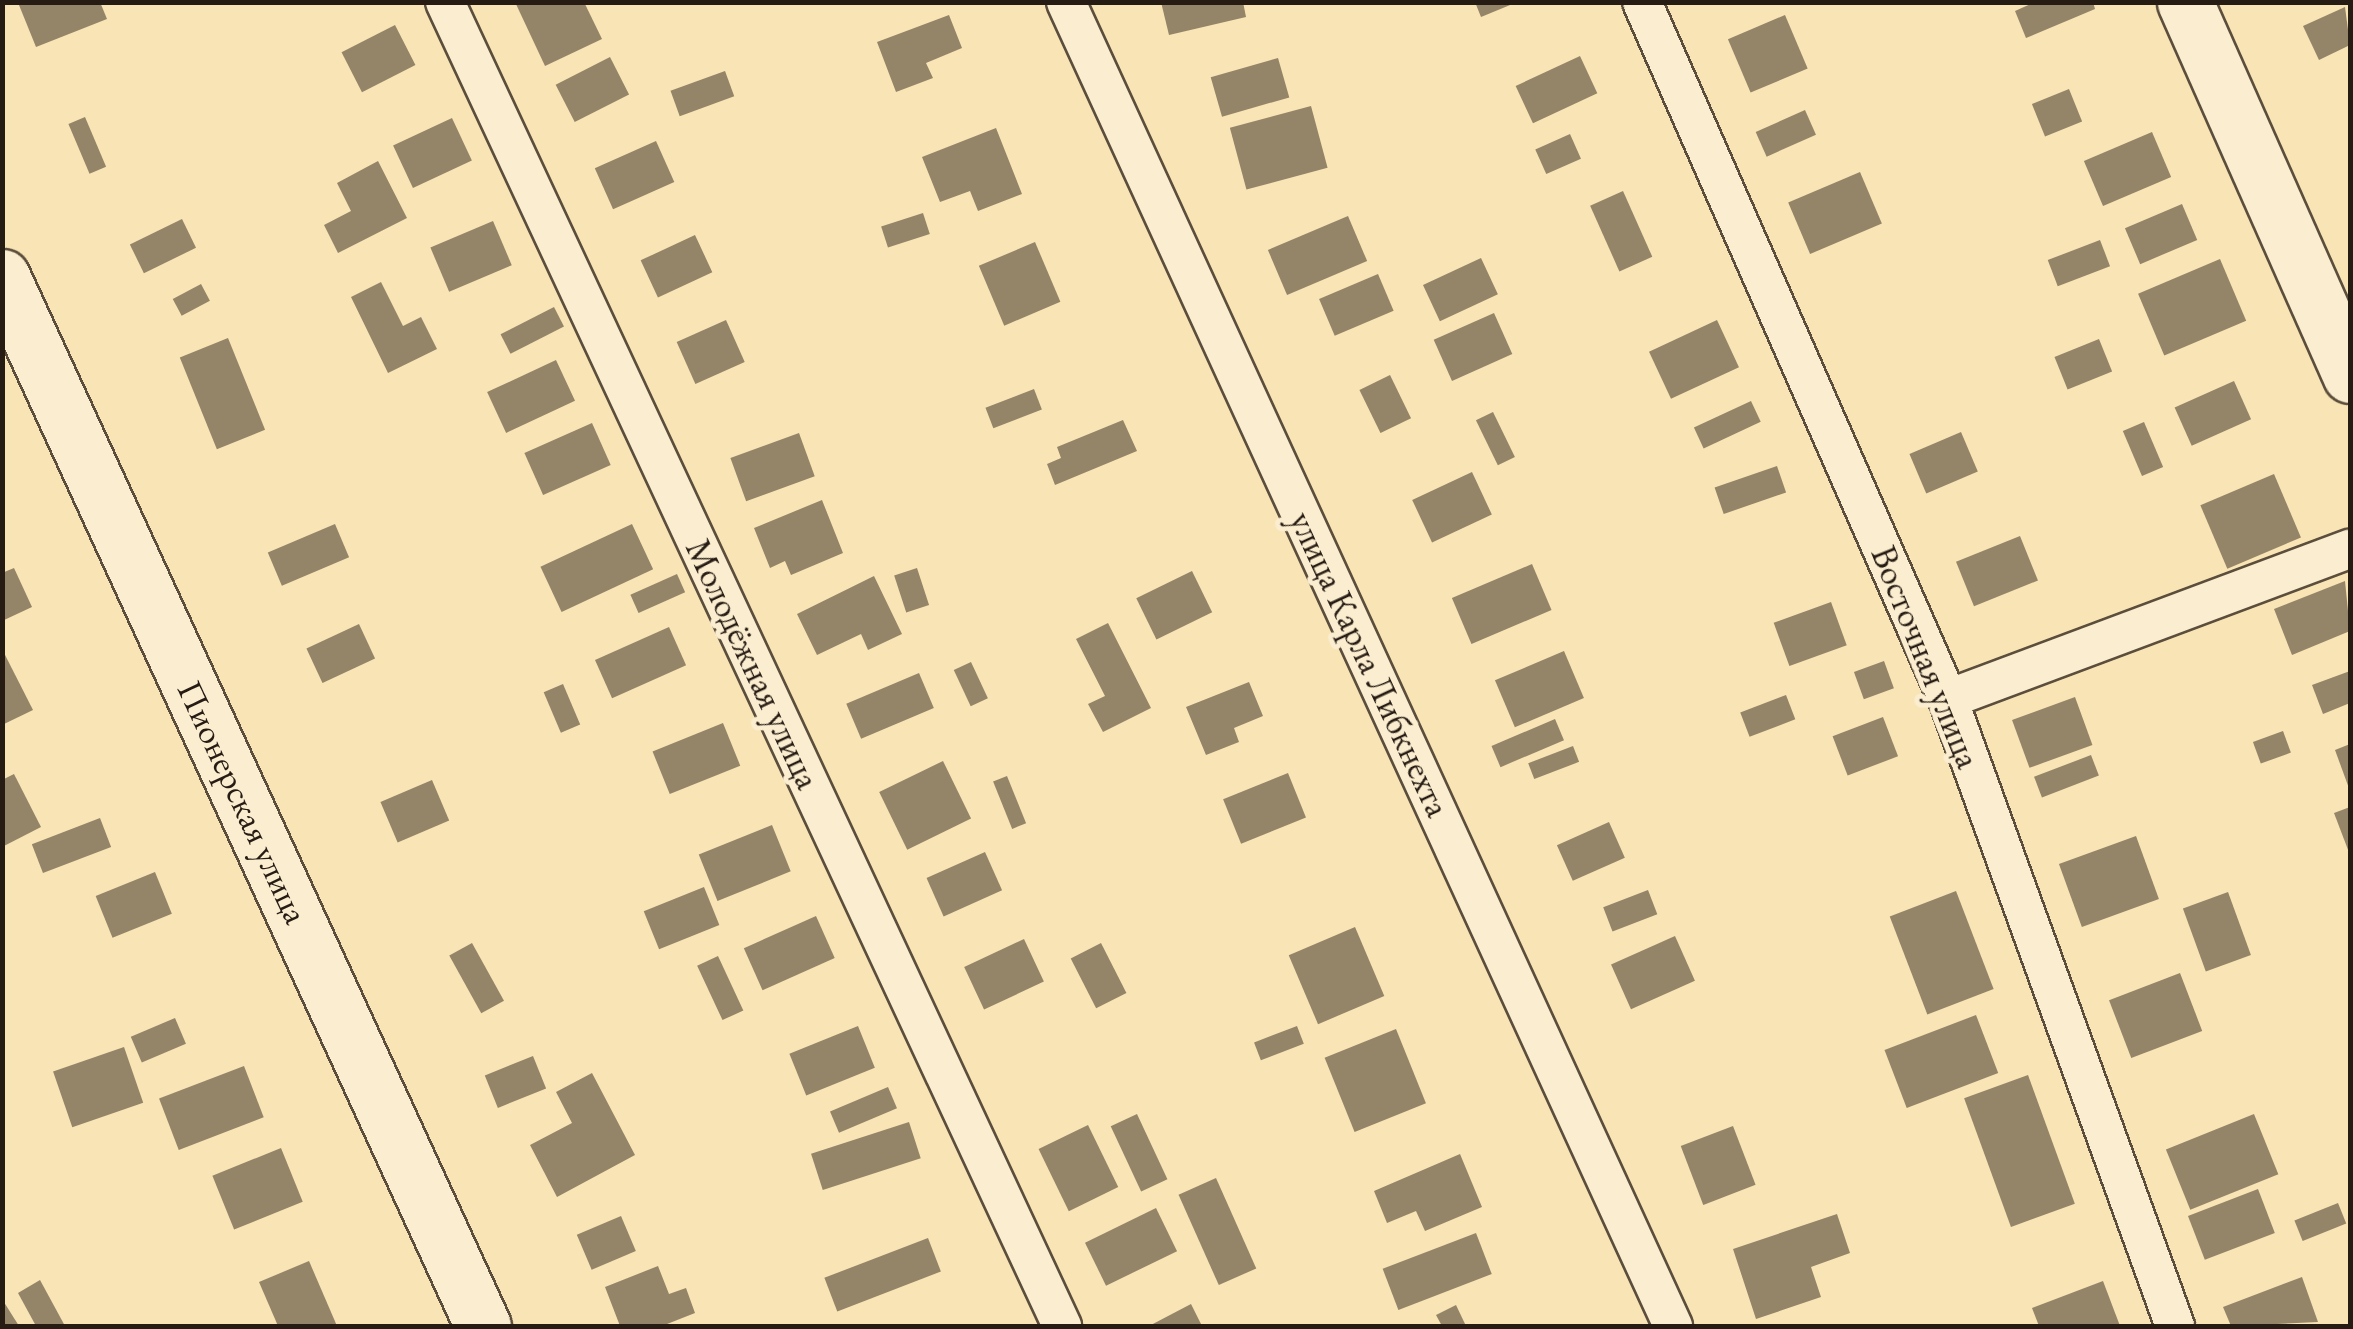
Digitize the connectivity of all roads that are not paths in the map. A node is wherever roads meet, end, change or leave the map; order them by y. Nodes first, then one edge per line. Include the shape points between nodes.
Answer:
1 (445, 2) edge
2 (1066, 2) edge
3 (1642, 2) edge
4 (2185, 2) edge
5 (2, 277) edge
6 (2350, 375) edge
7 (2350, 549) edge
8 (1948, 700) junction
9 (483, 1326) edge
10 (1062, 1326) edge
11 (1673, 1326) edge
12 (2175, 1326) edge

1 - 10 street, Молодёжная улица
2 - 11 street, улица Карла Либкнехта
3 - 8 street, Восточная улица
4 - 6 street
5 - 9 street, Пионерская улица
7 - 8 street
8 - 12 street, Восточная улица

